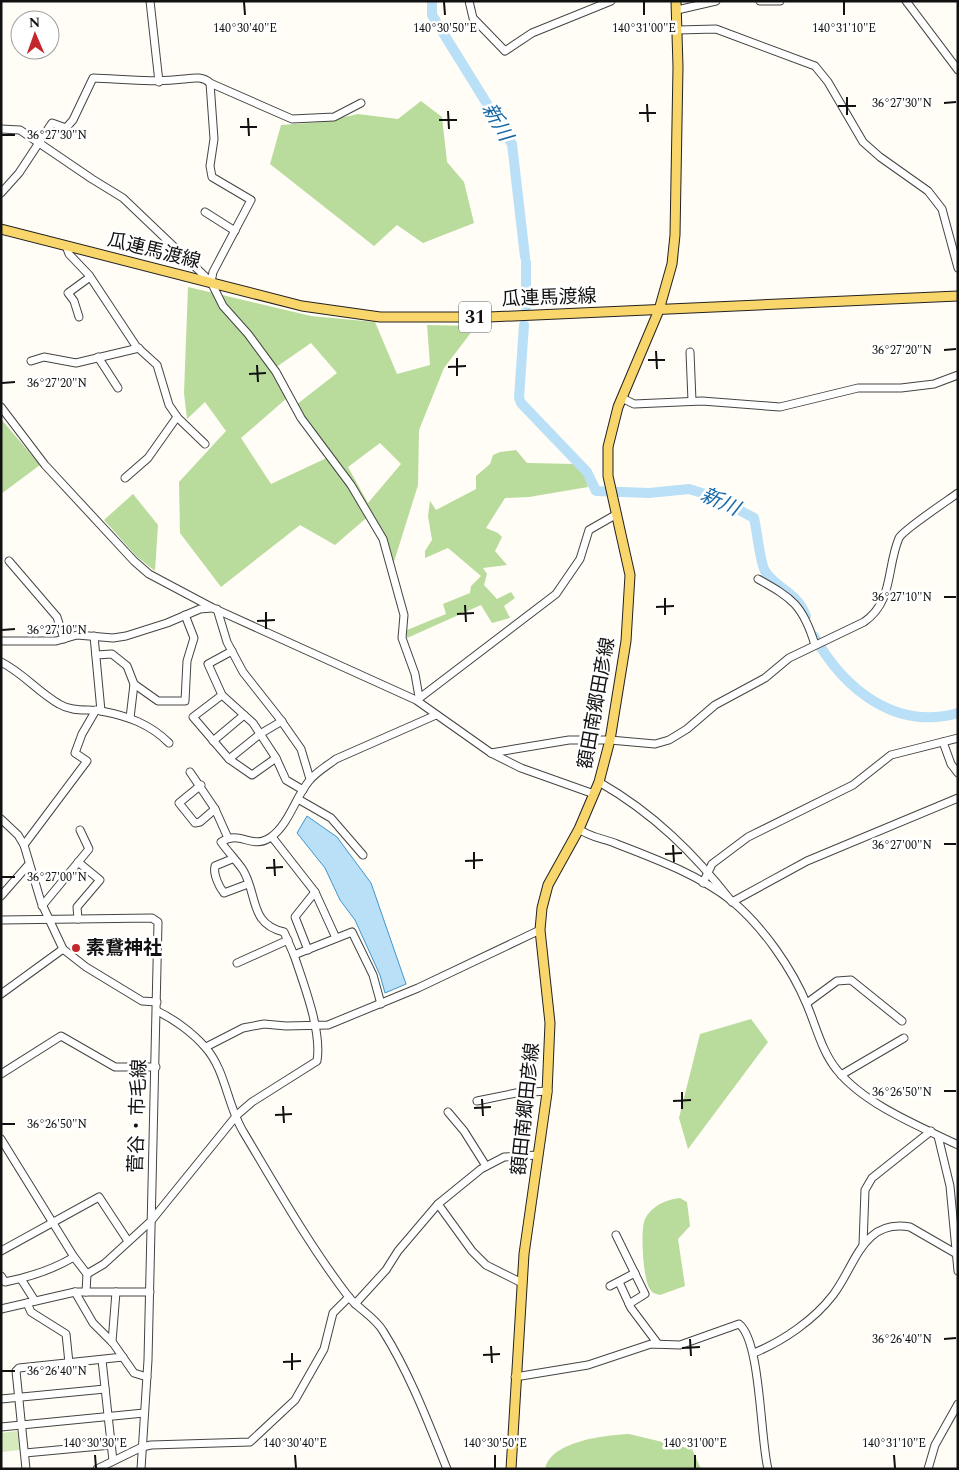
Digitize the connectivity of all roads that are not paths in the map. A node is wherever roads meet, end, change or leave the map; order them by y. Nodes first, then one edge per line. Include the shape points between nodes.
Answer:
1 (150, 1) edge
2 (468, 1) edge
3 (610, 1) edge
4 (716, 1) edge
5 (760, 1) edge
6 (780, 1) edge
7 (906, 1) edge
8 (676, 6) edge
9 (678, 30) junction
10 (958, 70) edge
11 (159, 82) junction
12 (210, 83) junction
13 (361, 103) dead end
14 (1, 130) edge
15 (39, 143) junction
16 (1, 193) edge
17 (205, 212) dead end
18 (1, 229) edge
19 (235, 231) junction
20 (66, 246) junction
21 (958, 268) edge
22 (90, 277) junction
23 (211, 282) junction
24 (958, 296) edge
25 (659, 310) junction
26 (78, 316) dead end
27 (139, 348) junction
28 (690, 352) dead end
29 (98, 357) junction
30 (31, 361) dead end
31 (958, 375) edge
32 (118, 388) dead end
33 (622, 398) junction
34 (692, 401) junction
35 (1, 407) edge
36 (177, 417) junction
37 (205, 444) dead end
38 (124, 478) dead end
39 (958, 493) edge
40 (617, 514) junction
41 (9, 561) dead end
42 (758, 579) dead end
43 (215, 609) junction
44 (184, 615) junction
45 (94, 636) junction
46 (64, 639) junction
47 (1, 641) edge
48 (817, 644) junction
49 (232, 651) junction
50 (96, 655) junction
51 (1, 662) edge
52 (134, 684) junction
53 (222, 695) junction
54 (418, 699) junction
55 (99, 710) junction
56 (244, 715) junction
57 (436, 715) junction
58 (130, 718) junction
59 (282, 721) junction
60 (260, 734) junction
61 (958, 738) edge
62 (610, 740) junction
63 (213, 741) junction
64 (943, 742) junction
65 (169, 743) dead end
66 (491, 754) junction
67 (276, 758) junction
68 (228, 760) junction
69 (190, 772) dead end
70 (958, 773) edge
71 (310, 779) junction
72 (599, 782) junction
73 (201, 785) junction
74 (303, 790) junction
75 (594, 794) junction
76 (958, 798) edge
77 (298, 799) junction
78 (215, 809) junction
79 (1, 819) edge
80 (579, 828) junction
81 (80, 830) dead end
82 (272, 837) junction
83 (228, 838) junction
84 (24, 845) junction
85 (363, 855) dead end
86 (232, 859) junction
87 (78, 862) junction
88 (29, 864) junction
89 (709, 872) junction
90 (703, 882) junction
91 (248, 884) junction
92 (315, 892) junction
93 (1, 896) edge
94 (732, 902) junction
95 (42, 906) junction
96 (48, 919) junction
97 (78, 919) junction
98 (1, 920) edge
99 (540, 930) junction
100 (336, 938) junction
101 (288, 940) junction
102 (63, 949) junction
103 (308, 950) junction
104 (294, 955) junction
105 (237, 963) dead end
106 (1, 994) edge
107 (157, 1002) junction
108 (806, 1003) junction
109 (381, 1004) junction
110 (157, 1011) junction
111 (902, 1021) dead end
112 (314, 1026) junction
113 (904, 1038) dead end
114 (206, 1047) junction
115 (156, 1067) junction
116 (1, 1074) edge
117 (841, 1075) junction
118 (548, 1091) junction
119 (477, 1101) dead end
120 (448, 1112) dead end
121 (234, 1118) junction
122 (931, 1131) junction
123 (938, 1136) junction
124 (1, 1139) edge
125 (958, 1145) edge
126 (538, 1155) junction
127 (486, 1166) junction
128 (438, 1204) junction
129 (151, 1221) junction
130 (54, 1222) junction
131 (616, 1235) dead end
132 (128, 1241) junction
133 (863, 1245) junction
134 (1, 1251) edge
135 (956, 1253) junction
136 (74, 1257) junction
137 (958, 1271) edge
138 (634, 1273) junction
139 (87, 1274) junction
140 (1, 1276) edge
141 (21, 1279) junction
142 (619, 1282) junction
143 (522, 1283) junction
144 (610, 1286) dead end
145 (75, 1292) junction
146 (86, 1292) junction
147 (116, 1292) junction
148 (150, 1292) junction
149 (349, 1297) junction
150 (31, 1302) junction
151 (355, 1304) junction
152 (629, 1304) junction
153 (1, 1309) edge
154 (112, 1342) junction
155 (658, 1344) junction
156 (754, 1353) junction
157 (123, 1357) junction
158 (102, 1360) junction
159 (69, 1363) junction
160 (515, 1376) junction
161 (147, 1377) junction
162 (105, 1389) junction
163 (19, 1398) junction
164 (1, 1400) edge
165 (958, 1404) edge
166 (144, 1413) junction
167 (108, 1416) junction
168 (22, 1425) junction
169 (1, 1427) edge
170 (111, 1445) junction
171 (142, 1447) junction
172 (24, 1453) junction
173 (113, 1461) junction
174 (26, 1468) edge
175 (16, 1469) edge
176 (97, 1469) edge
177 (141, 1469) edge
178 (447, 1469) edge
179 (511, 1469) edge
180 (768, 1469) edge
181 (928, 1469) edge

1 - 11 street
2 - 3 street via 473,18 505,51 532,33
4 - 8 street
5 - 6 street
7 - 10 street
8 - 9 main road, 額田南郷田彦線
9 - 21 street via 716,29 815,66 863,142 928,191 942,209
9 - 25 main road, 額田南郷田彦線 via 675,235 672,264
11 - 12 street via 196,77
11 - 15 street via 92,78 73,120 66,128 52,123
12 - 13 street via 292,119 334,117
12 - 19 street via 214,139 210,166 212,177 251,200
14 - 15 street via 20,130
15 - 16 street
15 - 23 street via 123,198
17 - 19 street
18 - 20 main road, 瓜連馬渡線 / 31
19 - 23 street
20 - 22 street via 69,254
20 - 23 main road, 瓜連馬渡線 / 31
22 - 26 street via 68,293
22 - 27 street
23 - 25 main road, 瓜連馬渡線 / 31 via 302,306 380,317 489,317
23 - 54 street via 223,306 276,372 301,418 351,485 379,532 404,615 402,638 415,674
24 - 25 main road, 瓜連馬渡線 / 31
25 - 33 main road, 額田南郷田彦線
27 - 29 street
27 - 36 street via 157,365 169,405
28 - 34 street
29 - 30 street via 76,363 44,357
29 - 32 street
31 - 34 street via 934,384 858,388 780,407
33 - 34 street via 634,404
33 - 40 main road, 額田南郷田彦線 via 608,447 608,476
35 - 43 street via 45,465 134,561 150,574
36 - 37 street
36 - 38 street via 148,458
39 - 48 street via 900,537 883,602 875,615
40 - 54 street via 590,530 580,559 556,594
40 - 62 main road, 額田南郷田彦線 via 630,575 626,641
41 - 46 street via 57,617
42 - 48 street via 797,604
43 - 44 street via 200,608
43 - 49 street
43 - 54 street
44 - 45 street via 126,636
44 - 52 street via 194,638 187,661 185,701 158,701
45 - 46 street via 77,635
45 - 50 street
46 - 47 street
48 - 62 street via 715,705 669,740 655,744
49 - 53 street via 208,664
49 - 59 street via 243,672
50 - 52 street via 112,654 127,666
50 - 55 street
51 - 55 street via 18,670 59,705 77,710
52 - 58 street
53 - 56 street
53 - 63 street via 193,717
54 - 57 street
55 - 58 street
55 - 84 street via 82,734 75,752 87,761
56 - 60 street
56 - 63 street
57 - 66 street
57 - 71 street via 336,759
58 - 65 street via 155,730
59 - 60 street
59 - 71 street via 301,749
60 - 67 street
60 - 68 street
61 - 64 street
62 - 66 street via 569,740
62 - 72 main road, 額田南郷田彦線
63 - 68 street
64 - 70 street
64 - 89 street via 892,755 853,785 748,837 712,864
66 - 75 street
67 - 68 street via 252,775
67 - 74 street via 286,780
69 - 73 street
71 - 74 street
72 - 75 main road, 額田南郷田彦線
72 - 89 street via 648,813
73 - 78 street
73 - 78 street via 179,803 195,823
74 - 77 street
75 - 80 main road, 額田南郷田彦線
76 - 94 street via 807,861
77 - 82 street via 281,829
77 - 85 street via 331,818
78 - 83 street
79 - 84 street via 18,834
80 - 90 street via 589,836 615,843
80 - 99 main road, 額田南郷田彦線 via 548,885
81 - 87 street via 89,849
82 - 83 street via 256,843 236,836
82 - 92 street
83 - 86 street via 221,842
84 - 88 street
86 - 91 street via 243,871
86 - 91 street via 215,866 222,890
87 - 95 street
87 - 97 street via 100,880 77,907
88 - 93 street
88 - 95 street
89 - 90 street
89 - 94 street
90 - 94 street
91 - 101 street via 258,912 267,925 270,929 284,932
92 - 100 street
92 - 103 street via 295,917
94 - 108 street via 778,953
95 - 96 street
96 - 97 street, 菅谷・市毛線
96 - 98 street, 菅谷・市毛線
96 - 102 street
97 - 107 street, 菅谷・市毛線 via 152,918 158,922
99 - 109 street
99 - 118 main road, 額田南郷田彦線 via 550,1024
100 - 103 street
100 - 109 street via 352,932 356,936
101 - 104 street
101 - 105 street
102 - 106 street
102 - 107 street via 86,968 142,1001
103 - 104 street
104 - 112 street
107 - 110 street, 菅谷・市毛線
108 - 111 street via 837,981 851,980
108 - 117 street via 821,1042
109 - 112 street via 328,1025
110 - 114 street
110 - 115 street, 菅谷・市毛線
112 - 114 street via 264,1024 243,1028
112 - 121 street via 317,1061 252,1102
113 - 117 street
114 - 121 street via 221,1072
115 - 116 street via 115,1067 61,1036
115 - 129 street, 菅谷・市毛線
117 - 122 street via 875,1103
118 - 119 street
118 - 126 main road, 額田南郷田彦線
120 - 127 street
121 - 129 street
121 - 149 street via 296,1220
122 - 123 street
122 - 133 street via 872,1178 865,1190
123 - 125 street
123 - 135 street via 950,1186
124 - 130 street
126 - 127 street via 504,1157
126 - 143 main road, 額田南郷田彦線
127 - 128 street
128 - 143 street via 486,1265
128 - 151 street
129 - 132 street
129 - 148 street, 菅谷・市毛線
130 - 132 street via 99,1197
130 - 134 street
130 - 136 street
131 - 138 street
132 - 139 street via 104,1264
133 - 135 street via 877,1231 903,1226
133 - 156 street via 834,1294 820,1309 773,1345
135 - 137 street
136 - 139 street
136 - 141 street via 55,1268
138 - 142 street
138 - 152 street via 645,1294
139 - 146 street
140 - 141 street via 5,1282
141 - 150 street
142 - 144 street
142 - 152 street
143 - 160 main road, 額田南郷田彦線
145 - 146 street
145 - 150 street
145 - 154 street via 92,1323
146 - 147 street
147 - 148 street
147 - 154 street
148 - 161 street, 菅谷・市毛線
149 - 151 street
149 - 171 street via 333,1313 324,1349 295,1400 250,1442
150 - 153 street
150 - 159 street via 30,1312 66,1334
151 - 178 street via 382,1328 403,1364
152 - 155 street
154 - 157 street
155 - 156 street via 680,1345 739,1324
155 - 160 street via 588,1365
156 - 180 street via 763,1450
157 - 158 street
157 - 161 street via 134,1373
158 - 159 street
158 - 162 street
159 - 163 street via 19,1368 16,1372
160 - 179 main road, 額田南郷田彦線
161 - 166 street, 菅谷・市毛線
162 - 163 street
162 - 167 street
163 - 164 street
163 - 168 street
165 - 181 street via 935,1445
166 - 167 street
166 - 171 street, 菅谷・市毛線
167 - 168 street
167 - 170 street
168 - 169 street
168 - 172 street
170 - 172 street
170 - 173 street
171 - 173 street
171 - 177 street, 菅谷・市毛線
172 - 174 street
173 - 176 street
174 - 175 street

